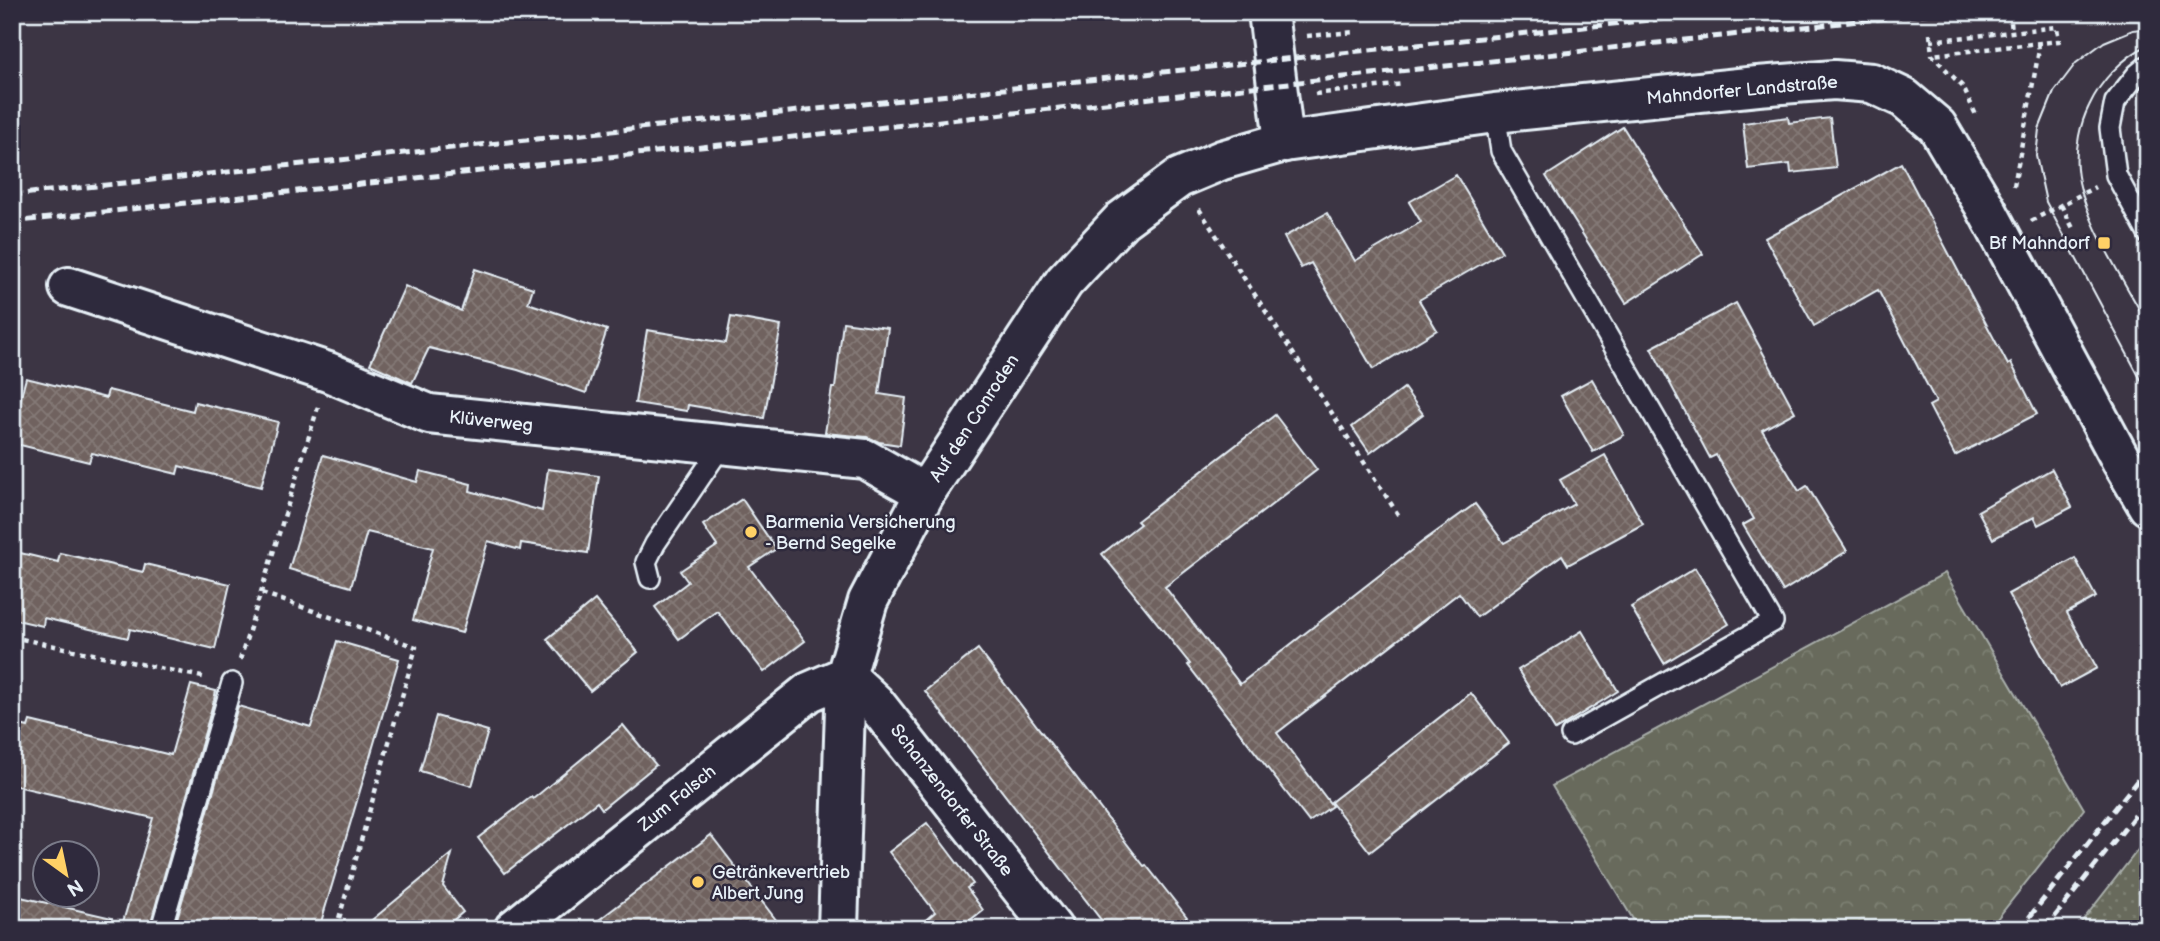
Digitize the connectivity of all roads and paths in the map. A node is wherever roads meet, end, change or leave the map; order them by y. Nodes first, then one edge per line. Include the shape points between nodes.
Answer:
1 (2010, 12) edge
2 (1270, 26) edge
3 (1355, 32) dead end
4 (2012, 32) junction
5 (2038, 43) junction
6 (1932, 55) junction
7 (2148, 65) edge
8 (1404, 84) dead end
9 (1279, 98) junction
10 (1972, 106) dead end
11 (1495, 113) junction
12 (1284, 142) junction
13 (2116, 175) junction
14 (1179, 178) junction
15 (2014, 187) dead end
16 (2060, 205) junction
17 (1122, 220) joint
18 (2025, 225) dead end
19 (2074, 230) dead end
20 (2148, 234) edge
21 (69, 287) dead end
22 (328, 372) junction
23 (723, 444) junction
24 (925, 493) junction
25 (2148, 506) edge
26 (1399, 516) dead end
27 (650, 578) dead end
28 (262, 593) junction
29 (12, 637) edge
30 (846, 676) junction
31 (232, 683) junction
32 (1571, 735) dead end
33 (160, 929) edge
34 (336, 929) edge
35 (514, 929) edge
36 (838, 929) edge
37 (1053, 929) edge

1 - 4 path
2 - 3 path
2 - 9 street
4 - 5 path via 2057,27 2059,41
4 - 6 path via 1930,38
5 - 6 path
5 - 15 path
6 - 10 path via 1963,87
7 - 13 lane via 2115,102 2110,128
8 - 9 path
9 - 12 street
11 - 12 street, Mahndorfer Landstraße
11 - 25 street, Mahndorfer Landstraße via 1834,80 1872,83 1905,98 1937,126 1971,183
11 - 32 lane via 1501,151 1773,622
12 - 14 street, Mahndorfer Landstraße
13 - 16 path
13 - 20 lane
14 - 17 street, Mahndorfer Landstraße
14 - 26 path
16 - 18 path
16 - 19 path
17 - 24 street, Auf den Conroden via 1064,282
21 - 22 street, Klüverweg
22 - 23 street, Klüverweg via 429,414
22 - 28 path
23 - 24 street, Klüverweg via 865,459
23 - 27 lane via 655,544 646,562
24 - 30 street, Auf den Conroden via 867,601
28 - 31 path
28 - 34 path via 416,647
29 - 31 path
30 - 35 street, Zum Falsch via 809,692
30 - 36 street, Auf den Conroden
30 - 37 street, Schanzendorfer Straße via 875,703
31 - 33 lane

